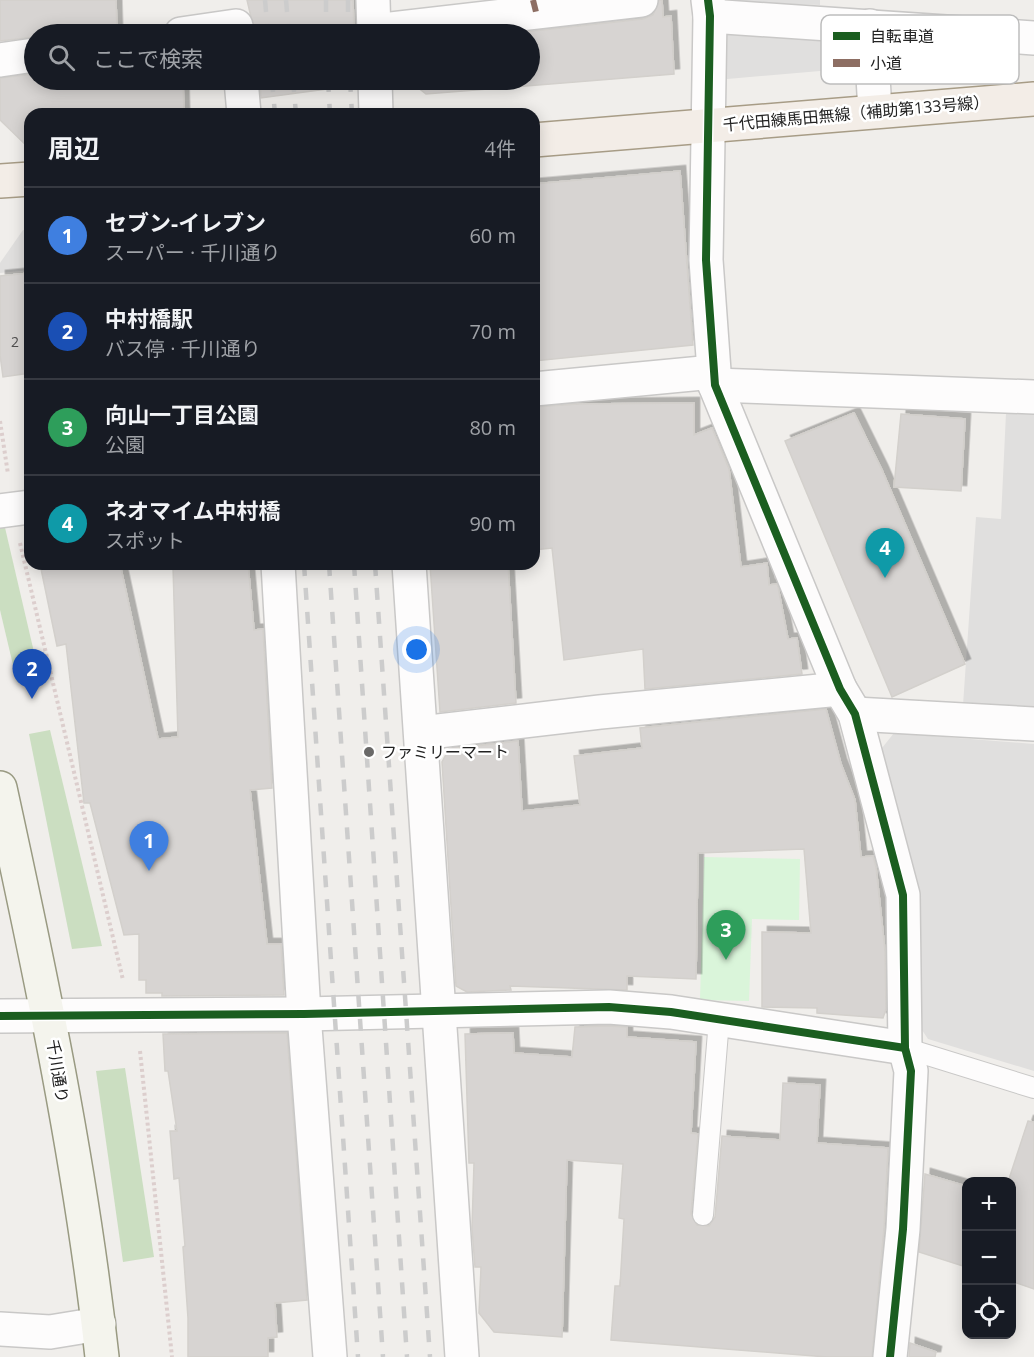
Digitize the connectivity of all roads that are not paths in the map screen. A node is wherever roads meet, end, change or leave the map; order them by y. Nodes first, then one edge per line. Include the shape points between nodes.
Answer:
1 (641, 0) edge
2 (709, 8) edge
3 (821, 21) edge
4 (374, 22) edge
5 (1019, 37) edge
6 (1034, 38) edge
7 (24, 57) edge
8 (0, 60) edge
9 (873, 84) edge
10 (242, 90) edge
11 (375, 90) edge
12 (1034, 99) edge
13 (243, 108) edge
14 (376, 108) edge
15 (875, 111) junction
16 (708, 126) junction
17 (540, 140) edge
18 (24, 179) edge
19 (0, 181) edge
20 (714, 378) junction
21 (540, 389) edge
22 (1034, 397) edge
23 (278, 570) edge
24 (409, 570) edge
25 (848, 701) junction
26 (1034, 724) edge
27 (421, 733) junction
28 (0, 788) edge
29 (439, 1010) junction
30 (304, 1014) junction
31 (0, 1016) edge
32 (49, 1016) junction
33 (719, 1020) junction
34 (905, 1048) junction
35 (1034, 1088) edge
36 (703, 1215) dead end
37 (99, 1324) junction
38 (0, 1329) edge
39 (102, 1357) edge
40 (330, 1357) edge
41 (462, 1357) edge
42 (890, 1357) edge

1 - 4 street
2 - 3 street
2 - 16 street
5 - 6 street
7 - 8 street
9 - 15 street
10 - 13 street
11 - 14 street
12 - 15 main road, 千代田練馬田無線（補助第133号線）
15 - 16 main road, 千代田練馬田無線（補助第133号線）
16 - 17 main road, 千代田練馬田無線（補助第133号線）
16 - 20 street via 706,260
18 - 19 main road
20 - 21 street
20 - 22 street
20 - 25 street
23 - 30 street
24 - 27 street
25 - 26 street
25 - 27 street via 600,712
25 - 34 street via 903,896
27 - 29 street
28 - 32 main road, 千川通り
29 - 30 street
29 - 33 street via 609,1007
29 - 41 street
30 - 32 street
30 - 40 street
31 - 32 street
32 - 37 main road, 千川通り
33 - 34 street
33 - 36 lane
34 - 35 lane
34 - 42 street via 911,1071 903,1229
37 - 38 street via 50,1332
37 - 39 main road, 千川通り

